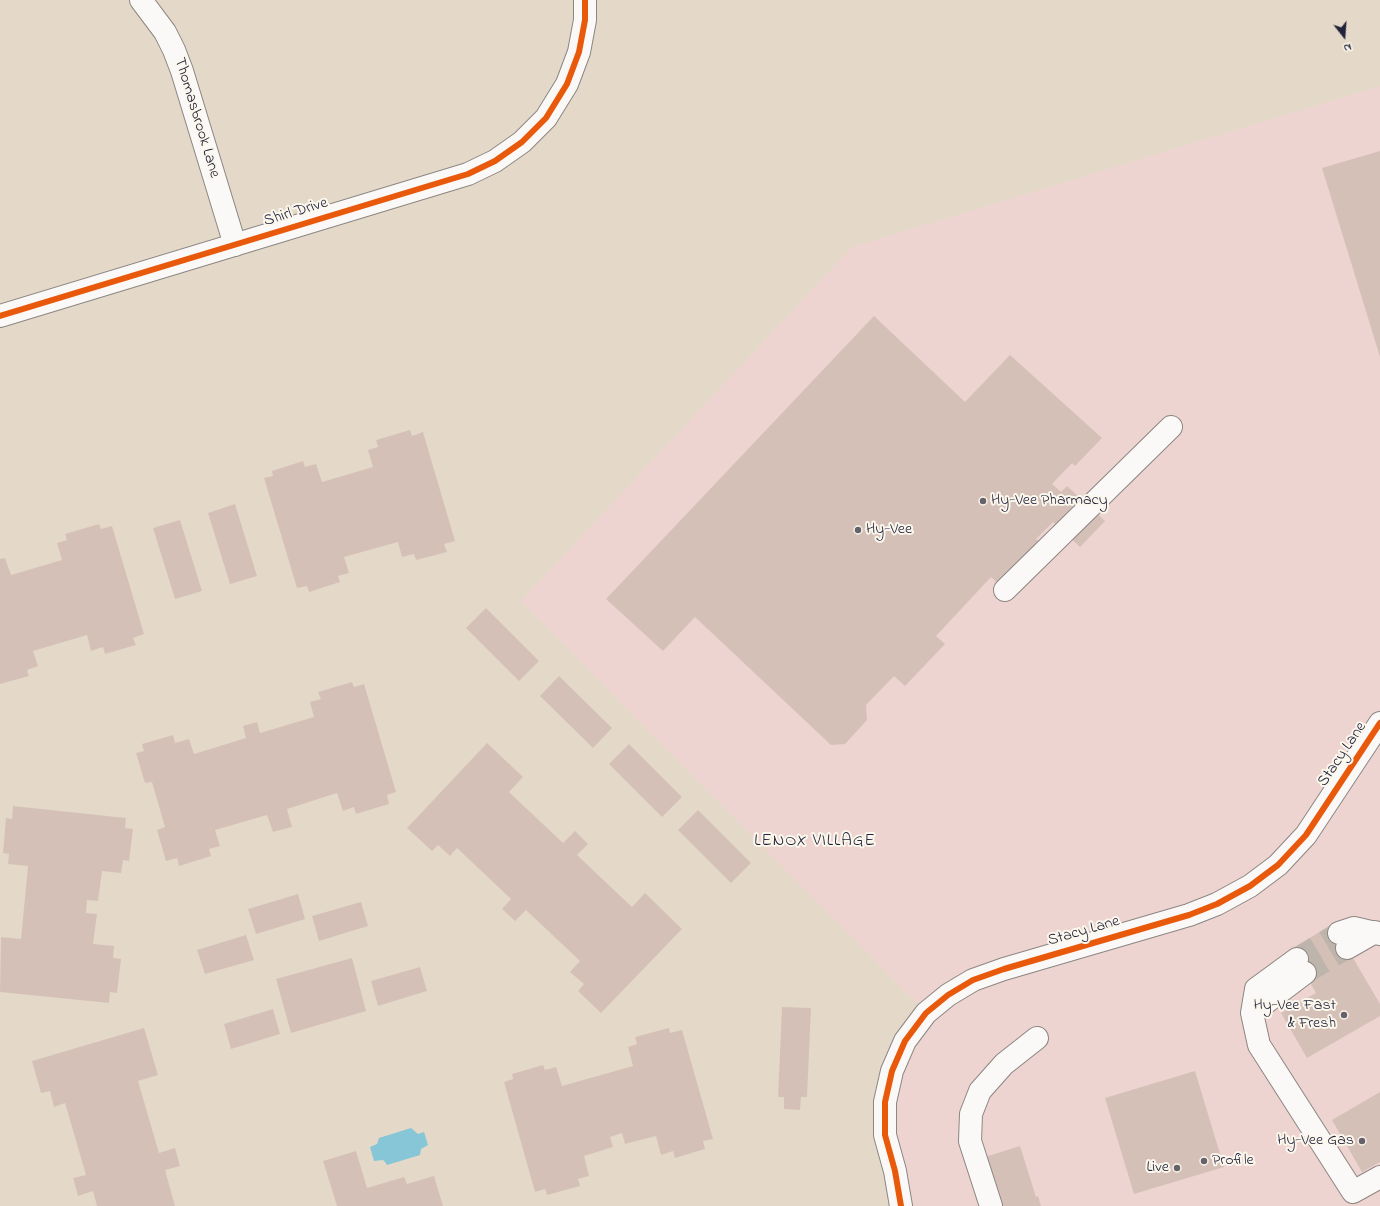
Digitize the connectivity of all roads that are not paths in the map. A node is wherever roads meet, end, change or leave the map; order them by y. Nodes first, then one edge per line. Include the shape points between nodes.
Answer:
1 (141, 0) edge
2 (585, 0) edge
3 (235, 245) junction
4 (0, 316) edge
5 (1171, 427) dead end
6 (1005, 590) dead end
7 (1380, 723) edge
8 (1378, 933) edge
9 (1343, 940) tunnel mouth
10 (1301, 966) tunnel mouth
11 (1037, 1038) dead end
12 (895, 1171) junction
13 (1380, 1177) edge
14 (902, 1206) edge
15 (911, 1206) edge
16 (990, 1206) edge

1 - 3 street, Thomasbrook Lane via 165,32 174,50
2 - 3 street, Shirl Drive via 580,52 567,84 546,118 522,142 495,161 468,174
3 - 4 street, Shirl Drive
5 - 6 street
7 - 12 street, Stacy Lane via 1306,835 1278,865 1250,886 1217,904 1189,915 973,980 948,995 926,1013 905,1041 892,1071 885,1102 885,1135
8 - 9 street via 1354,928
10 - 13 street via 1252,1013 1259,1045 1353,1192
11 - 16 street via 1004,1064 980,1091 972,1114 970,1140
12 - 14 street, Stacy Lane
12 - 15 street, Stacy Lane

